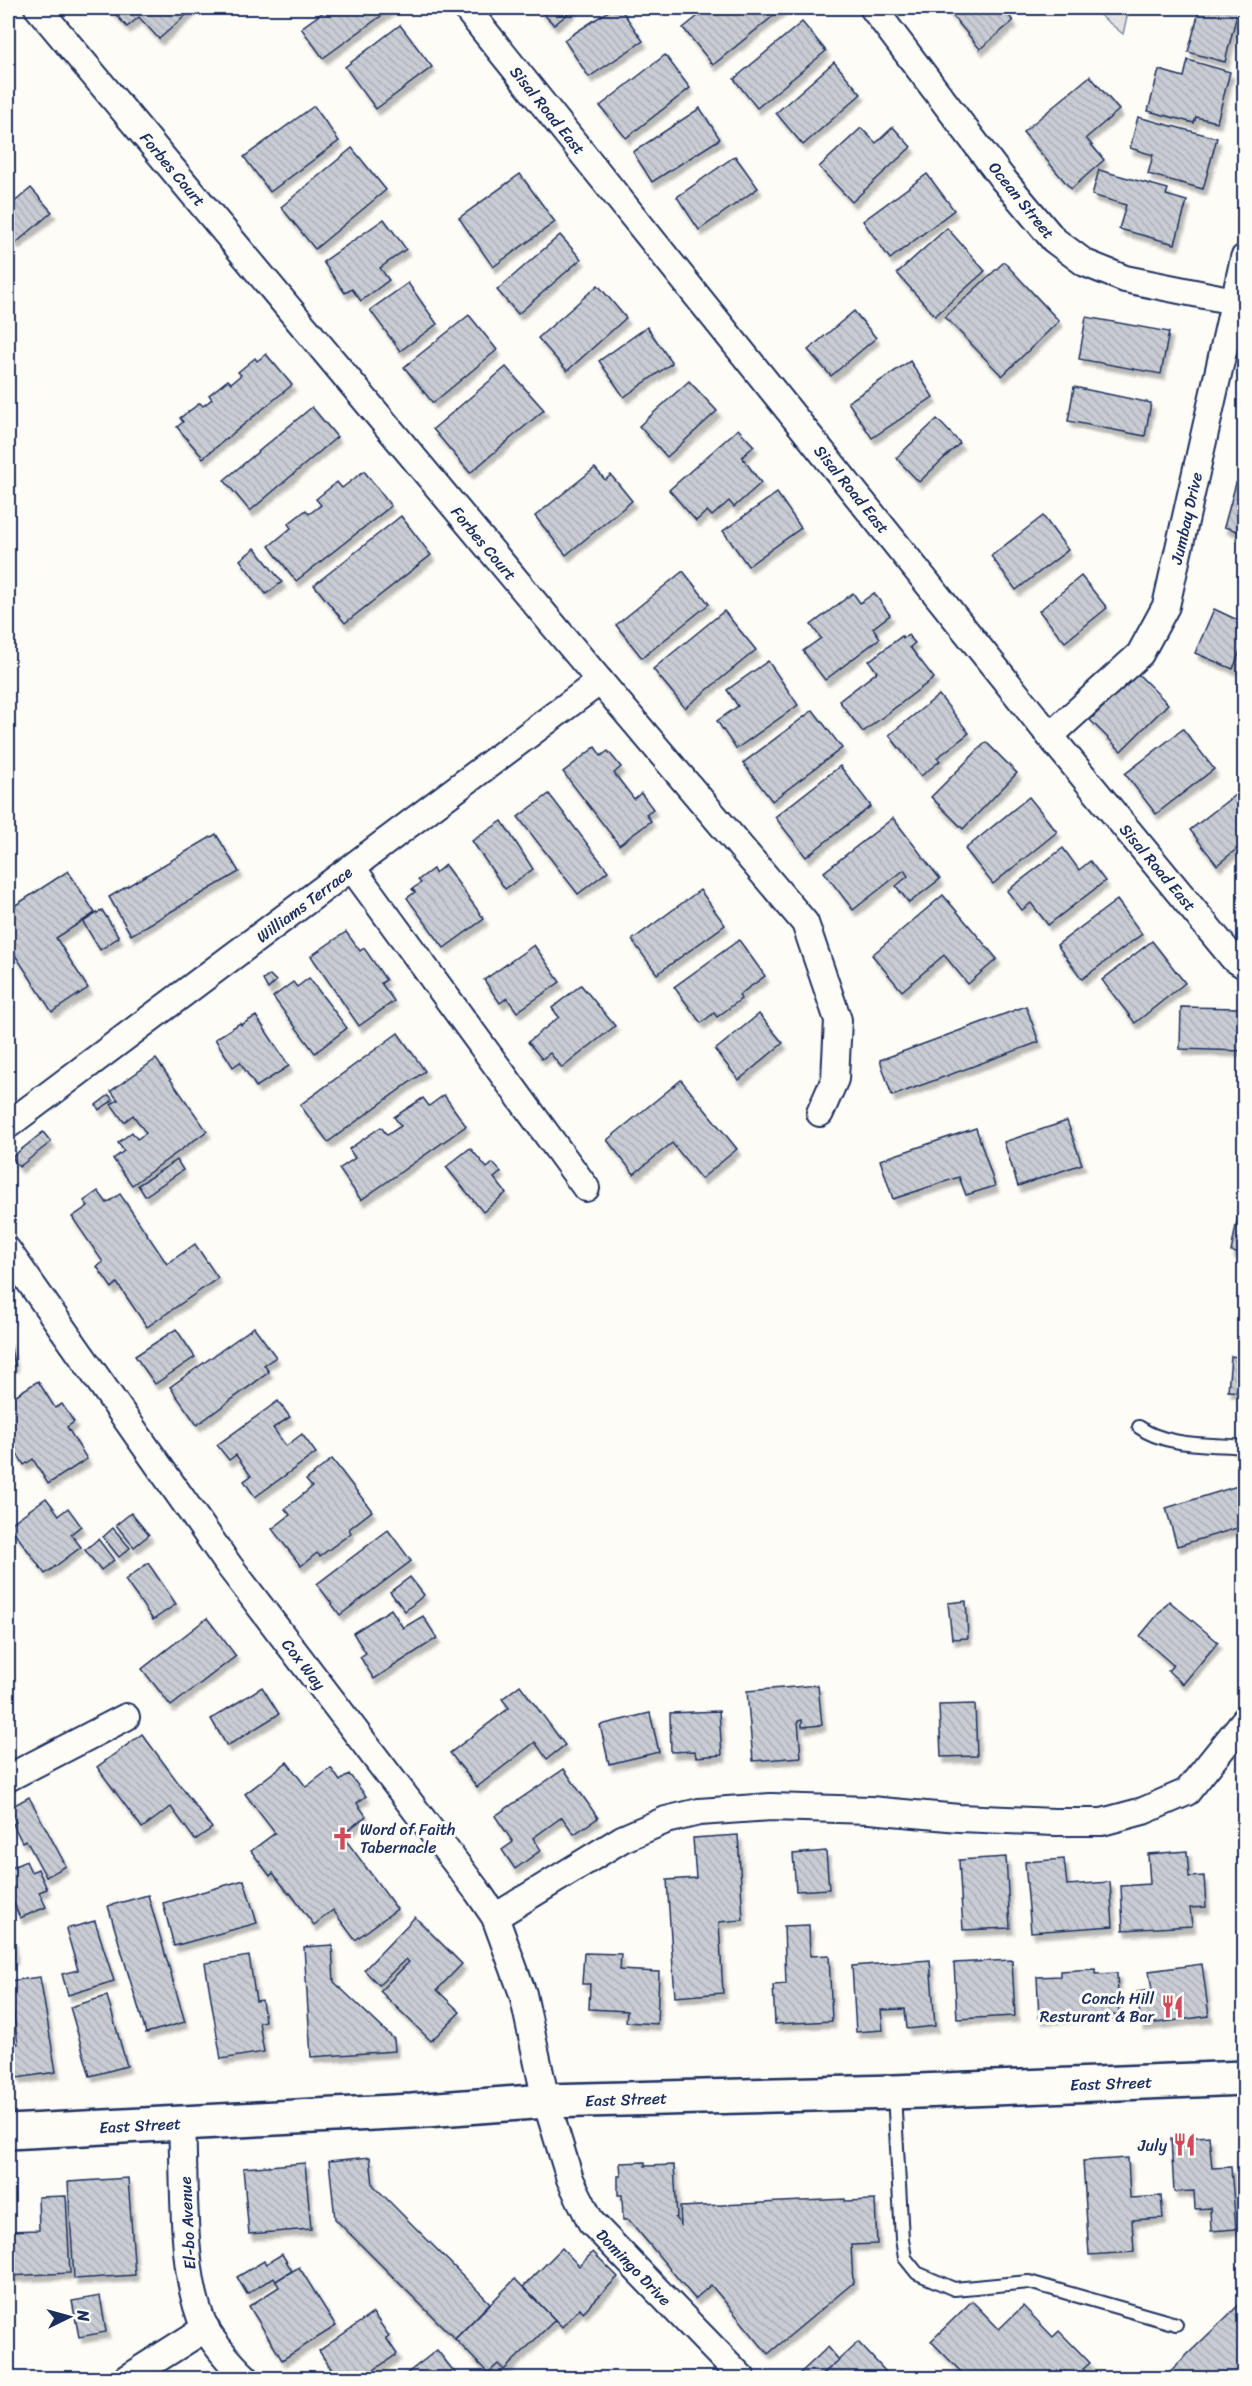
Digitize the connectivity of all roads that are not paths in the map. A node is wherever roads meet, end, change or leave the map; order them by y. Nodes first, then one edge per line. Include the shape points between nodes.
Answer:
1 (38, 8) edge
2 (466, 8) edge
3 (873, 8) edge
4 (1245, 258) edge
5 (1234, 301) junction
6 (600, 681) junction
7 (1050, 736) junction
8 (352, 868) junction
9 (1245, 965) edge
10 (820, 1113) dead end
11 (8, 1125) edge
12 (586, 1188) dead end
13 (8, 1251) edge
14 (1139, 1427) dead end
15 (1245, 1447) edge
16 (126, 1718) dead end
17 (1245, 1721) edge
18 (8, 1778) edge
19 (495, 1917) junction
20 (1245, 2078) edge
21 (894, 2092) junction
22 (546, 2101) junction
23 (182, 2123) junction
24 (8, 2132) edge
25 (1176, 2324) dead end
26 (206, 2328) junction
27 (127, 2379) edge
28 (246, 2379) edge
29 (742, 2379) edge

1 - 6 street, Forbes Court
2 - 7 street, Sisal Road East
3 - 5 street, Ocean Street via 1054,240 1085,263 1125,279
4 - 5 street, Jumbay Drive
5 - 7 street, Jumbay Drive via 1166,606 1140,654
6 - 8 street, Williams Terrace
6 - 10 street, Forbes Court via 805,923 838,1020 835,1079
7 - 9 street, Sisal Road East via 1233,958
8 - 11 street, Williams Terrace
8 - 12 street
13 - 19 street, Cox Way via 230,1568
14 - 15 lane via 1164,1440
16 - 18 street
17 - 19 street via 1186,1792 1143,1811 1102,1822 771,1807 699,1812 666,1820 622,1839
19 - 22 street, Cox Way via 523,1994
20 - 21 main road, East Street
21 - 22 main road, East Street
21 - 25 lane via 902,2239 905,2258 917,2273 954,2289 1029,2282
22 - 23 main road, East Street
22 - 29 street, Domingo Drive via 570,2179 591,2222
23 - 24 main road, East Street
23 - 26 street, El-bo Avenue via 189,2276
26 - 27 street
26 - 28 street, El-bo Avenue

